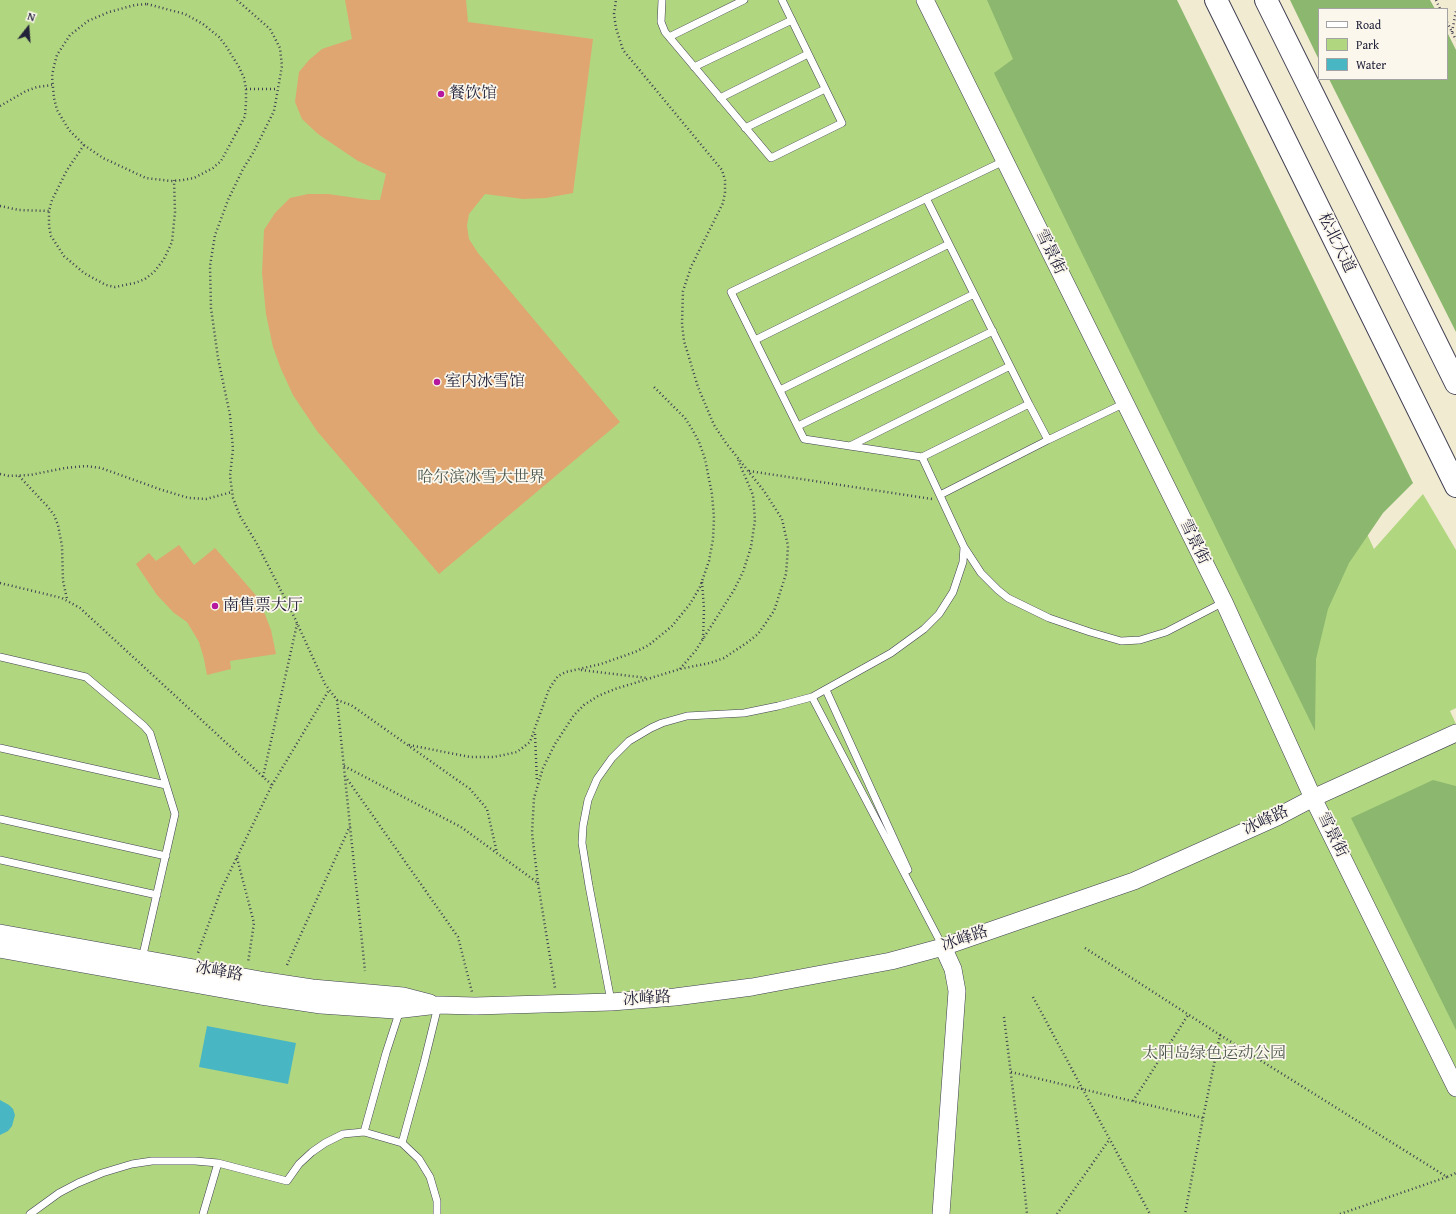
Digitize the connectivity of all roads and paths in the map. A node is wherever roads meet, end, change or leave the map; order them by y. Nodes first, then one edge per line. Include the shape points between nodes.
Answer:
1 (146, 0) edge
2 (237, 0) edge
3 (616, 0) edge
4 (662, 0) edge
5 (744, 0) edge
6 (782, 0) edge
7 (925, 0) edge
8 (1216, 0) edge
9 (1266, 0) edge
10 (147, 4) junction
11 (1456, 11) edge
12 (792, 20) junction
13 (1448, 24) edge
14 (1452, 32) junction
15 (669, 37) junction
16 (1456, 40) edge
17 (808, 54) junction
18 (694, 68) junction
19 (52, 85) junction
20 (246, 89) junction
21 (278, 89) junction
22 (825, 89) junction
23 (720, 98) junction
24 (0, 106) edge
25 (745, 128) junction
26 (84, 144) junction
27 (1004, 160) junction
28 (174, 180) junction
29 (926, 198) junction
30 (0, 206) edge
31 (49, 211) junction
32 (949, 244) junction
33 (974, 294) junction
34 (993, 332) junction
35 (755, 340) junction
36 (1010, 366) junction
37 (1456, 383) edge
38 (654, 387) dead end
39 (780, 390) junction
40 (1125, 403) junction
41 (1029, 404) junction
42 (798, 426) junction
43 (1048, 440) junction
44 (850, 446) junction
45 (734, 454) junction
46 (922, 456) junction
47 (748, 471) junction
48 (0, 474) edge
49 (19, 475) junction
50 (1456, 486) edge
51 (232, 492) junction
52 (941, 498) junction
53 (964, 547) junction
54 (702, 581) junction
55 (0, 583) edge
56 (67, 599) junction
57 (1224, 602) junction
58 (297, 624) junction
59 (703, 639) junction
60 (0, 657) edge
61 (680, 669) junction
62 (578, 670) junction
63 (649, 679) junction
64 (329, 690) junction
65 (826, 690) junction
66 (812, 697) junction
67 (337, 700) junction
68 (535, 731) junction
69 (1456, 733) edge
70 (406, 744) junction
71 (0, 748) edge
72 (344, 766) junction
73 (345, 776) junction
74 (263, 777) junction
75 (537, 784) junction
76 (166, 785) junction
77 (272, 785) junction
78 (1313, 798) junction
79 (0, 819) edge
80 (350, 826) junction
81 (497, 853) junction
82 (166, 856) junction
83 (237, 857) junction
84 (0, 860) edge
85 (538, 884) junction
86 (157, 895) junction
87 (0, 933) edge
88 (943, 947) junction
89 (1085, 948) dead end
90 (0, 949) edge
91 (198, 953) dead end
92 (142, 959) junction
93 (248, 963) dead end
94 (287, 965) dead end
95 (365, 971) dead end
96 (1033, 997) dead end
97 (611, 1002) junction
98 (401, 1003) junction
99 (557, 1003) junction
100 (438, 1005) junction
101 (475, 1006) junction
102 (1188, 1015) junction
103 (1004, 1017) dead end
104 (1220, 1035) junction
105 (1011, 1072) junction
106 (1456, 1088) edge
107 (1081, 1089) junction
108 (1133, 1101) junction
109 (1203, 1118) junction
110 (364, 1132) junction
111 (1109, 1140) junction
112 (402, 1143) junction
113 (218, 1163) junction
114 (1455, 1174) edge
115 (1447, 1177) junction
116 (30, 1214) edge
117 (203, 1214) edge
118 (437, 1214) edge
119 (941, 1214) edge
120 (1027, 1214) edge
121 (1057, 1214) edge
122 (1150, 1214) edge
123 (1185, 1214) edge
124 (1340, 1214) edge

1 - 10 path
2 - 21 path via 270,29 280,48 282,66
3 - 45 path via 614,14 623,50 722,170 725,192 723,203 691,267 683,291 682,324 684,341 698,387 714,425
4 - 15 lane via 662,27
5 - 15 lane
6 - 12 lane
7 - 27 street, 雪景街
8 - 50 highway, 松北大道
9 - 37 highway
10 - 19 path via 109,12 78,28 70,35 57,55
10 - 20 path via 185,14 219,37 239,67
11 - 14 path
12 - 17 lane
12 - 18 lane
13 - 14 path
14 - 16 path
15 - 18 lane
17 - 22 lane
17 - 23 lane
18 - 23 lane
19 - 24 path via 26,91
19 - 26 path via 62,121
20 - 21 path
20 - 28 path via 245,116 221,161 194,178
21 - 51 path via 274,112 228,200 215,235 210,266 211,308 230,415 233,449 230,476
22 - 25 lane
22 - 25 lane via 842,123 777,155 770,158
23 - 25 lane
26 - 28 path via 104,158 146,178
26 - 31 path via 67,170
27 - 29 lane
27 - 40 street, 雪景街
28 - 31 path via 175,212 172,242 154,272 135,283 115,287 96,281 84,273 57,247 51,236
29 - 32 lane
29 - 35 lane via 731,292
30 - 31 path via 18,210
32 - 33 lane
32 - 35 lane
33 - 34 lane
33 - 39 lane
34 - 36 lane
34 - 42 lane
35 - 39 lane
36 - 41 lane
36 - 44 lane
38 - 54 path via 685,418 692,429 699,442 709,476 714,518 713,539
39 - 42 lane
40 - 43 lane
40 - 57 street, 雪景街
41 - 43 lane
41 - 46 lane
42 - 44 lane via 804,439
43 - 52 lane
44 - 46 lane
45 - 47 path
45 - 59 path via 753,495 754,531 743,572
46 - 52 lane
47 - 52 path
47 - 61 path via 782,519 788,546 786,574 779,599 767,623 748,642 724,658
48 - 49 path
49 - 51 path via 86,466 101,468 190,498 206,499
49 - 56 path via 48,507 58,525
51 - 58 path via 240,516 256,542
52 - 53 lane
53 - 57 lane via 980,573 1008,598 1049,618 1121,641 1140,640 1166,632
53 - 65 lane via 962,567 953,592 933,621 891,653
54 - 59 path
54 - 62 path via 682,615 648,645 620,658
55 - 56 path
56 - 74 path via 80,608
57 - 78 street, 雪景街
58 - 64 path
58 - 74 path
59 - 61 path
60 - 76 lane via 86,677 150,733
61 - 63 path
62 - 63 path
62 - 68 path via 566,672 554,681 543,702
63 - 75 path via 598,696 574,714 554,744
64 - 67 path
64 - 77 path
65 - 66 lane
65 - 88 lane
66 - 88 lane
66 - 97 lane via 744,714 687,716 662,723 629,741 600,774 588,800 582,843
67 - 70 path via 351,705
67 - 72 path
68 - 70 path via 525,747 517,752 494,757 470,757
68 - 75 path
69 - 78 street, 冰峰路
70 - 81 path via 470,789 487,809
71 - 76 lane
72 - 73 path
72 - 81 path via 461,827
73 - 80 path
73 - 101 path via 458,937
74 - 77 path
75 - 85 path via 532,818
76 - 82 lane via 175,814
77 - 83 path
78 - 88 street, 冰峰路 via 1277,817 1134,881
78 - 106 street, 雪景街
79 - 82 lane
80 - 94 path
80 - 95 path
81 - 85 path
82 - 86 lane
83 - 91 path via 221,890
83 - 93 path via 254,923
84 - 86 lane
85 - 99 path
86 - 92 lane
87 - 92 street, 冰峰路
88 - 97 street, 冰峰路 via 890,962 752,987
88 - 119 street via 953,968 956,991
89 - 102 path
90 - 98 street, 冰峰路 via 321,1005
92 - 98 street, 冰峰路
96 - 107 path
97 - 99 street, 冰峰路
98 - 100 street, 冰峰路
98 - 110 lane
99 - 101 street, 冰峰路
100 - 101 street, 冰峰路
100 - 112 lane
102 - 104 path
102 - 108 path
103 - 105 path
104 - 109 path
104 - 115 path
105 - 107 path
105 - 120 path
107 - 108 path
107 - 111 path
108 - 109 path
109 - 123 path
110 - 112 lane
110 - 113 lane via 343,1134 321,1146 299,1164 287,1181
111 - 121 path
111 - 122 path
112 - 118 lane via 419,1159 430,1177 437,1201
113 - 116 lane via 194,1161 132,1164 78,1183
113 - 117 lane
114 - 115 path
115 - 124 path

